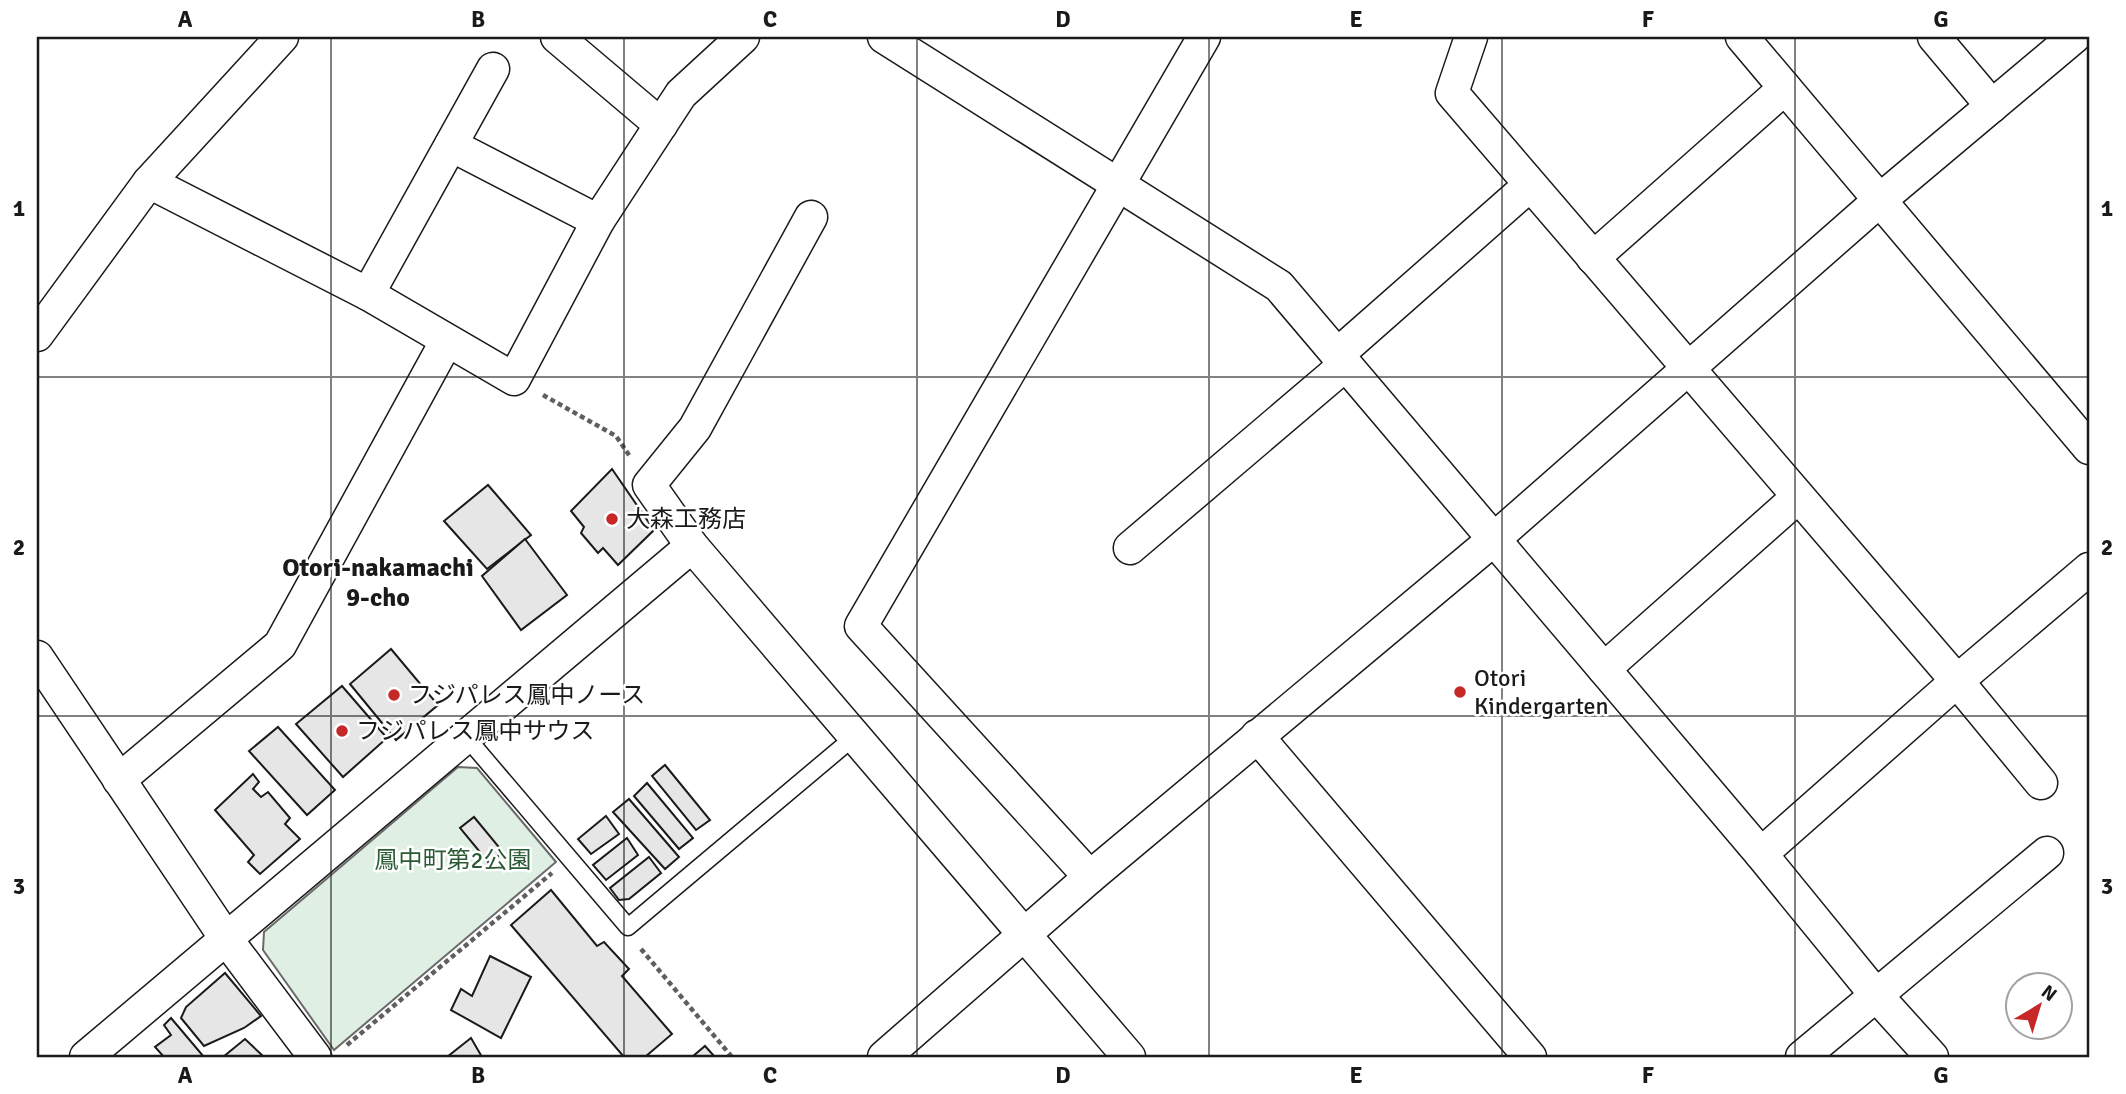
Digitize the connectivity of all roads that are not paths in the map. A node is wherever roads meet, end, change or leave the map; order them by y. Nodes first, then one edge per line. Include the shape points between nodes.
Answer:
1 (282, 37) edge
2 (557, 37) edge
3 (743, 37) edge
4 (884, 37) edge
5 (1204, 37) edge
6 (1471, 37) edge
7 (1742, 37) edge
8 (1934, 37) edge
9 (2074, 37) edge
10 (493, 69) dead end
11 (1785, 88) junction
12 (1992, 106) junction
13 (661, 125) junction
14 (452, 145) junction
15 (149, 182) junction
16 (1120, 183) junction
17 (1530, 185) junction
18 (1880, 200) junction
19 (811, 217) dead end
20 (598, 221) junction
21 (1593, 258) junction
22 (368, 294) junction
23 (37, 335) edge
24 (446, 342) junction
25 (1341, 360) junction
26 (1688, 370) junction
27 (2089, 448) edge
28 (1798, 496) junction
29 (1493, 540) junction
30 (692, 546) junction
31 (1130, 548) dead end
32 (2089, 569) edge
33 (37, 657) edge
34 (1604, 669) junction
35 (1957, 681) junction
36 (1257, 736) junction
37 (854, 737) junction
38 (467, 738) junction
39 (119, 779) junction
40 (2040, 783) dead end
41 (2047, 853) dead end
42 (1761, 854) junction
43 (1090, 877) junction
44 (1025, 936) junction
45 (227, 940) junction
46 (1875, 995) junction
47 (329, 1053) edge
48 (86, 1057) edge
49 (884, 1057) edge
50 (1129, 1057) edge
51 (1530, 1057) edge
52 (1802, 1057) edge
53 (1932, 1057) edge

1 - 15 street
2 - 13 street
3 - 13 street via 681,94
4 - 16 street
5 - 16 street
6 - 17 street via 1452,93
7 - 11 street
8 - 12 street
9 - 12 street
10 - 14 street
11 - 18 street
11 - 21 street
12 - 18 street
13 - 20 street
14 - 20 street
14 - 22 street
15 - 22 street
15 - 23 street
16 - 25 street via 1279,286
16 - 43 street via 861,626
17 - 21 street
17 - 25 street
18 - 26 street
18 - 27 street
19 - 30 street via 695,428 649,485
20 - 24 street via 514,379
21 - 26 street
22 - 24 street
24 - 39 street via 280,645
25 - 29 street
25 - 31 street
26 - 28 street
26 - 29 street
28 - 34 street
28 - 35 street
29 - 34 street
29 - 36 street
30 - 37 street
30 - 38 street
32 - 35 street
33 - 39 street
34 - 42 street
35 - 40 street
35 - 42 street
36 - 43 street
36 - 51 street
37 - 38 lane via 628,927
37 - 44 street
38 - 45 street
39 - 45 street
41 - 46 street
42 - 46 street
43 - 44 street
44 - 49 street
44 - 50 street
45 - 47 street
45 - 48 street
46 - 52 street
46 - 53 street

